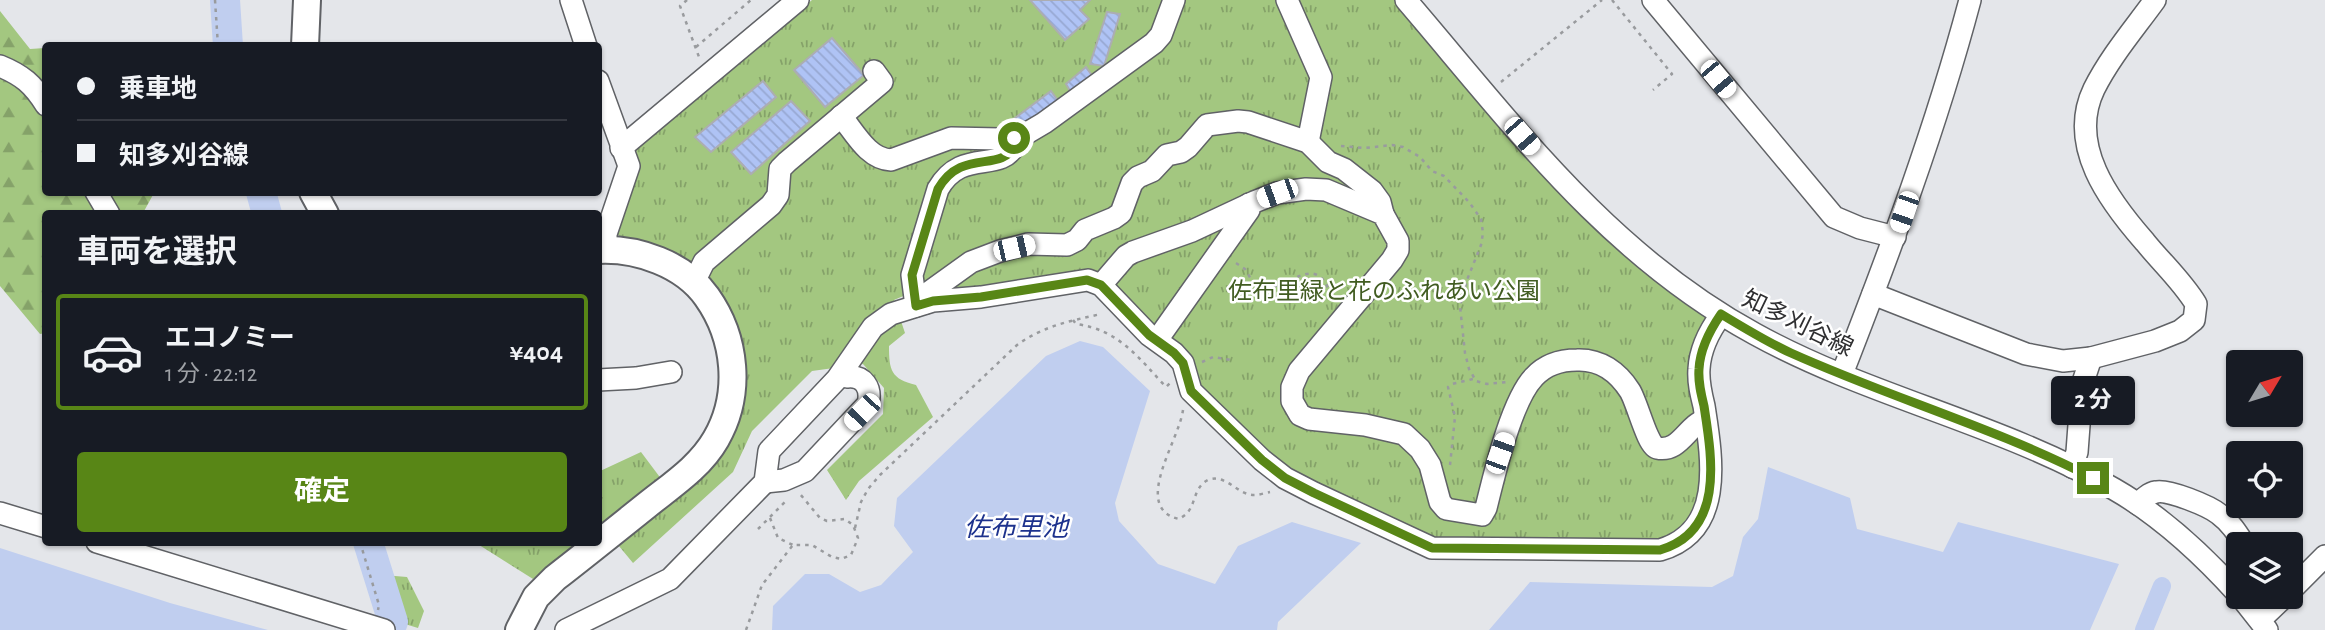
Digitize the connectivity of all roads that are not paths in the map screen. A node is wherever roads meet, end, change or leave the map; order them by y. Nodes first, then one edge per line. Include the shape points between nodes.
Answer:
1 (307, 0) edge
2 (571, 0) edge
3 (798, 0) edge
4 (1174, 0) edge
5 (1287, 0) edge
6 (1406, 0) edge
7 (1653, 0) edge
8 (1970, 0) edge
9 (2155, 0) edge
10 (305, 42) edge
11 (585, 42) edge
12 (0, 66) edge
13 (874, 71) dead end
14 (602, 93) edge
15 (42, 99) edge
16 (841, 116) junction
17 (1014, 138) junction
18 (1309, 139) junction
19 (621, 148) junction
20 (1249, 204) junction
21 (1383, 214) junction
22 (1895, 237) junction
23 (602, 250) edge
24 (694, 282) junction
25 (1101, 285) junction
26 (1873, 294) junction
27 (920, 305) junction
28 (1721, 314) junction
29 (1157, 340) junction
30 (2091, 358) junction
31 (671, 372) dead end
32 (842, 373) junction
33 (1842, 374) junction
34 (602, 380) edge
35 (1705, 420) junction
36 (2072, 467) junction
37 (765, 482) junction
38 (2138, 504) junction
39 (0, 513) edge
40 (42, 526) edge
41 (2235, 532) edge
42 (602, 542) edge
43 (110, 546) edge
44 (597, 546) edge
45 (2325, 556) edge
46 (2303, 577) edge
47 (2226, 580) edge
48 (2246, 609) edge
49 (2271, 609) edge
50 (2254, 627) edge
51 (379, 628) edge
52 (519, 630) edge
53 (566, 630) edge

1 - 10 main road
2 - 11 street
3 - 19 street
4 - 17 street via 1154,43 1044,123
5 - 18 street via 1321,76
6 - 28 street, 知多刈谷線 via 1558,177 1616,236
7 - 22 street via 1834,216
8 - 22 street via 1947,85
9 - 30 street via 2093,91 2085,129 2096,173 2144,241 2186,288 2196,304 2194,320 2155,341
12 - 15 street via 21,75
13 - 16 street via 881,82
14 - 19 street
16 - 17 street via 881,160 951,138
16 - 24 street via 780,169 778,195 771,205 704,262
17 - 27 street via 1015,145 1005,156 954,169 938,189 912,275
18 - 21 street via 1328,162 1372,191
18 - 27 street via 1248,122 1207,125 1188,147 1167,155 1152,171 1138,177 1121,213 1114,218 1085,230 1067,245 1028,244 971,262 925,295
19 - 23 street via 629,166
20 - 21 street via 1277,193 1326,190
20 - 25 street via 1192,232 1133,252
20 - 29 street
21 - 35 street via 1398,250 1299,371 1292,401 1300,415 1309,419 1405,434 1430,465 1446,509 1482,515 1520,401 1533,378 1551,365 1590,360 1620,378 1631,392 1652,447 1657,449 1678,443
22 - 26 street
23 - 24 main road via 657,260
24 - 42 main road via 723,323 729,342 732,390 717,437 682,478
25 - 27 street via 1087,280
25 - 29 street
26 - 30 street via 2026,354 2063,361
26 - 33 street
27 - 32 street via 891,314 873,327
28 - 33 street, 知多刈谷線 via 1789,352
28 - 35 street via 1709,331 1699,367
29 - 35 street via 1183,363 1191,391 1262,460 1291,481 1432,548 1660,550 1684,539 1702,517 1711,485
30 - 36 street via 2082,385
31 - 34 street
32 - 37 street via 769,451
32 - 37 street via 863,380 869,404 805,471
33 - 36 street, 知多刈谷線
36 - 38 street, 知多刈谷線
37 - 53 street via 670,579
38 - 41 street via 2154,492 2163,492 2202,505 2225,519
38 - 47 street, 知多刈谷線 via 2198,551
39 - 40 street
43 - 51 street
44 - 52 main road via 546,587
45 - 46 street
48 - 50 street, 知多刈谷線
49 - 50 street

